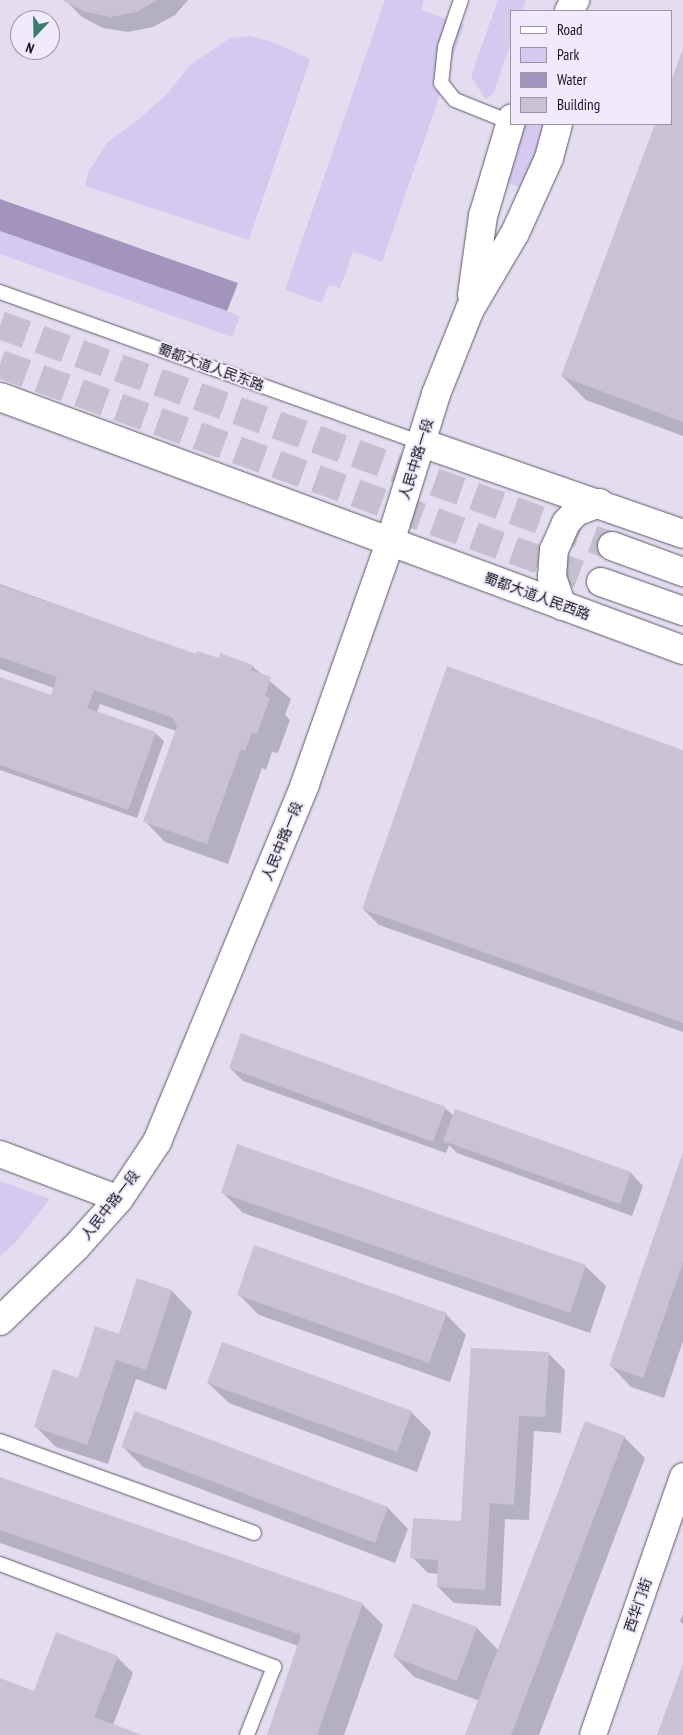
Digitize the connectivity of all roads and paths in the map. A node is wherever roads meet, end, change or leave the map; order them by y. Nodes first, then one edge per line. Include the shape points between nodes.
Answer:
1 (461, 0) edge
2 (510, 120) edge
3 (510, 123) edge
4 (558, 125) edge
5 (0, 292) edge
6 (470, 309) junction
7 (0, 397) edge
8 (422, 443) junction
9 (598, 503) junction
10 (683, 534) edge
11 (390, 542) junction
12 (612, 546) tunnel mouth
13 (683, 572) edge
14 (601, 582) tunnel mouth
15 (562, 606) junction
16 (683, 611) edge
17 (683, 650) edge
18 (0, 1154) edge
19 (119, 1199) junction
20 (0, 1320) edge
21 (0, 1442) edge
22 (683, 1476) edge
23 (254, 1533) dead end
24 (0, 1564) edge
25 (247, 1735) edge
26 (593, 1735) edge

1 - 2 lane via 445,47 441,83 455,100
3 - 6 main road, 人民中路一段 via 483,216
4 - 6 main road, 人民中路一段 via 549,158 515,233
5 - 8 lane, 蜀都大道人民东路
6 - 8 main road, 人民中路一段 via 436,394
7 - 11 main road
8 - 9 main road
8 - 11 main road, 人民中路一段
9 - 10 main road
9 - 15 main road via 571,517 554,550 552,577
11 - 15 main road, 蜀都大道人民西路
11 - 19 main road, 人民中路一段 via 305,784 157,1142
12 - 13 main road
14 - 16 main road
15 - 17 main road, 蜀都大道人民西路
18 - 19 street
19 - 20 main road, 人民中路一段 via 45,1280
21 - 23 lane
22 - 26 street, 西华门街
24 - 25 lane via 274,1667

